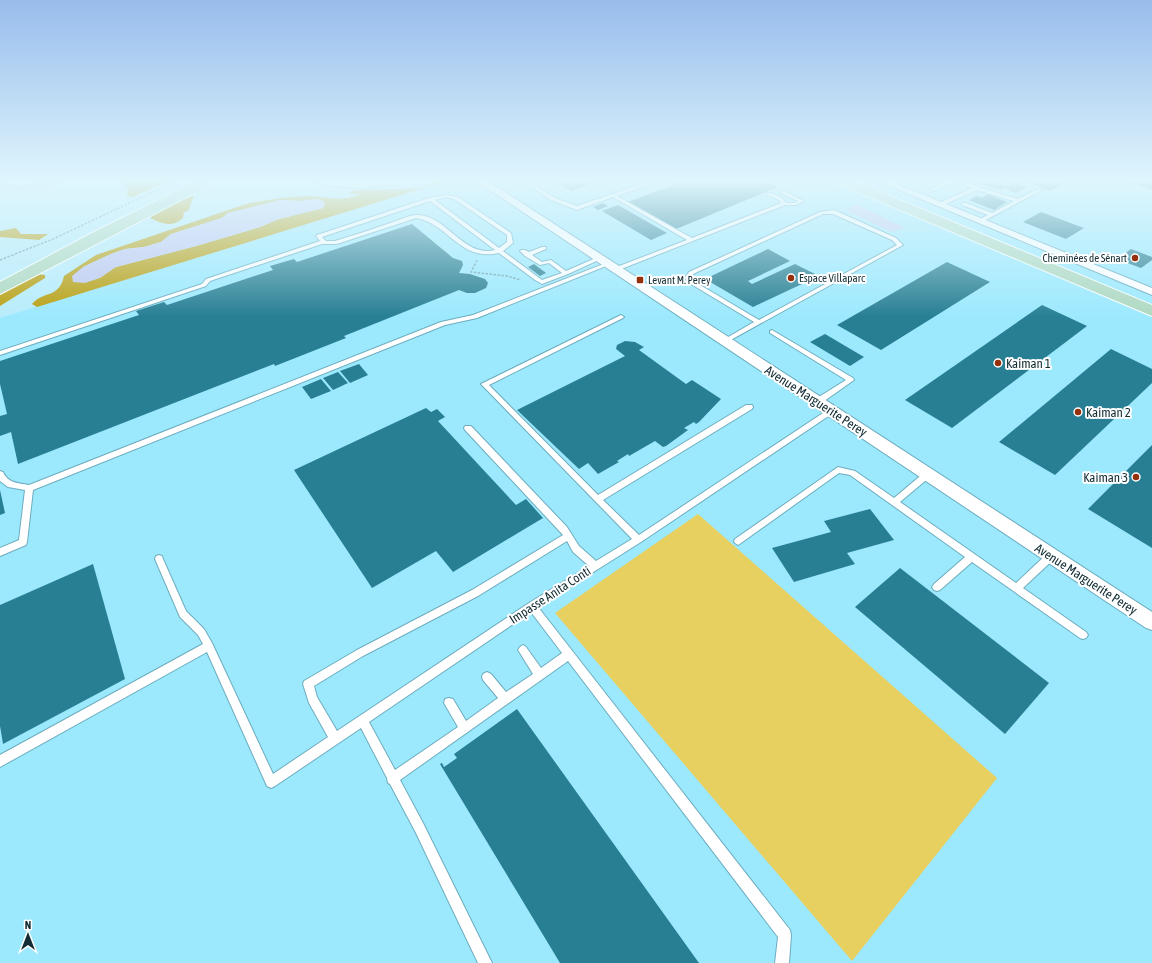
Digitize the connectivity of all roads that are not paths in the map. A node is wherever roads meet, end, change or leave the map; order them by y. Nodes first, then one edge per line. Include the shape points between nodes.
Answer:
1 (95, 227) edge
2 (115, 227) edge
3 (346, 227) edge
4 (382, 227) edge
5 (439, 227) edge
6 (468, 227) edge
7 (498, 227) edge
8 (552, 227) edge
9 (669, 227) edge
10 (725, 227) edge
11 (791, 227) edge
12 (867, 227) edge
13 (953, 227) edge
14 (992, 227) edge
15 (692, 240) junction
16 (323, 242) junction
17 (544, 248) dead end
18 (500, 251) junction
19 (558, 257) dead end
20 (549, 261) junction
21 (608, 264) junction
22 (566, 273) junction
23 (0, 277) edge
24 (0, 289) edge
25 (1152, 292) edge
26 (1152, 311) edge
27 (621, 317) dead end
28 (758, 322) junction
29 (772, 332) dead end
30 (725, 341) junction
31 (0, 353) edge
32 (817, 402) junction
33 (749, 407) dead end
34 (832, 411) junction
35 (468, 428) dead end
36 (0, 474) edge
37 (928, 474) junction
38 (29, 488) junction
39 (598, 499) junction
40 (895, 502) junction
41 (568, 536) junction
42 (638, 540) junction
43 (738, 541) dead end
44 (0, 552) edge
45 (972, 556) junction
46 (1051, 556) junction
47 (159, 559) dead end
48 (596, 566) junction
49 (937, 587) dead end
50 (1017, 588) junction
51 (532, 606) junction
52 (1152, 622) edge
53 (1082, 635) dead end
54 (209, 646) junction
55 (523, 650) dead end
56 (569, 654) junction
57 (540, 675) junction
58 (487, 677) dead end
59 (505, 699) junction
60 (449, 703) dead end
61 (363, 721) junction
62 (465, 728) junction
63 (336, 739) junction
64 (0, 760) edge
65 (392, 779) junction
66 (485, 963) edge
67 (782, 963) edge

1 - 23 main road
2 - 24 main road
3 - 16 lane via 319,236
4 - 16 lane via 336,242
5 - 18 lane via 467,249 480,253
6 - 18 lane
7 - 18 lane via 509,234 510,238 510,243
8 - 21 street, Avenue Marguerite Perey
9 - 15 lane
10 - 15 lane
11 - 28 lane via 691,272 688,278
12 - 28 lane via 894,239 900,246
13 - 26 main road
14 - 25 street
15 - 21 lane
16 - 31 lane
17 - 20 lane via 525,253 542,264
18 - 22 lane via 542,282
19 - 20 lane
20 - 22 lane
21 - 22 lane
21 - 30 street, Avenue Marguerite Perey
21 - 38 lane via 474,317 443,323
27 - 39 lane via 484,384
28 - 30 lane
29 - 32 lane via 851,380
30 - 32 street, Avenue Marguerite Perey
32 - 34 street, Avenue Marguerite Perey
33 - 39 lane
34 - 37 street, Avenue Marguerite Perey
34 - 42 lane, Impasse Anita Conti
35 - 41 lane
36 - 38 lane via 1,478 11,485
37 - 40 lane
37 - 46 street, Avenue Marguerite Perey
38 - 44 lane via 23,542
39 - 42 lane
40 - 43 lane via 852,473 838,470
40 - 45 lane
41 - 48 lane via 576,549
41 - 63 lane via 475,593 360,653 308,684 313,699
42 - 48 lane, Impasse Anita Conti
45 - 49 lane
45 - 50 lane
46 - 50 lane
46 - 52 street, Avenue Marguerite Perey
47 - 54 lane via 183,614 201,632
48 - 51 lane, Impasse Anita Conti
50 - 53 lane
51 - 56 lane
51 - 61 lane, Impasse Anita Conti
54 - 63 lane, Impasse Anita Conti via 271,782
54 - 64 lane
55 - 57 lane
56 - 57 lane
56 - 67 lane via 785,934
57 - 59 lane
58 - 59 lane
59 - 62 lane
60 - 62 lane
61 - 63 lane, Impasse Anita Conti
61 - 65 lane
62 - 65 lane
65 - 66 lane via 419,827

